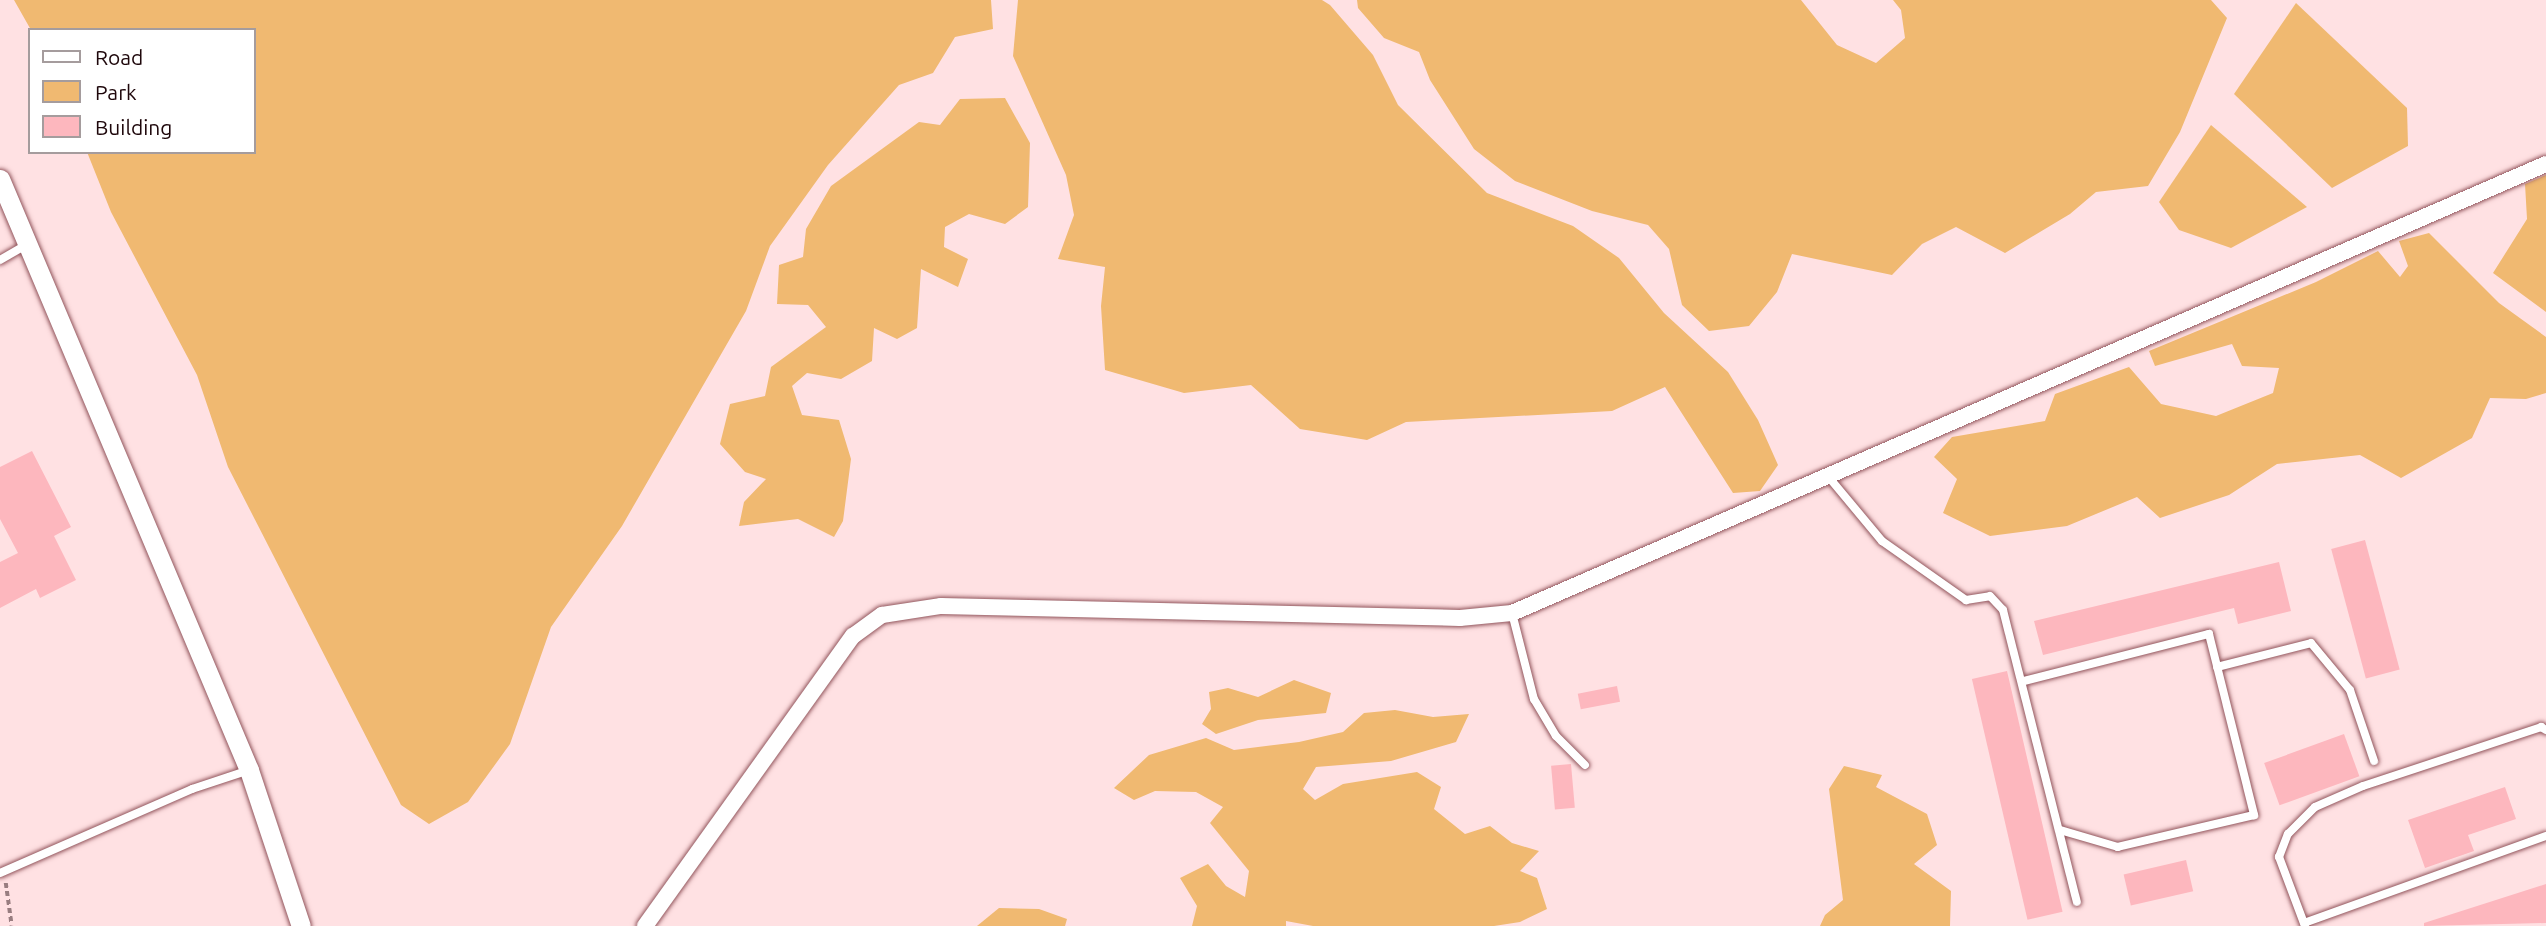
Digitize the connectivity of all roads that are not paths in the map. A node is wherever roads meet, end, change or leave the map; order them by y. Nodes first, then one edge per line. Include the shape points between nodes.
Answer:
1 (2546, 164) edge
2 (0, 179) edge
3 (28, 244) junction
4 (0, 260) edge
5 (1827, 475) junction
6 (1513, 613) junction
7 (2217, 667) junction
8 (2024, 681) junction
9 (2546, 730) edge
10 (2374, 761) dead end
11 (1585, 765) dead end
12 (249, 770) junction
13 (2060, 830) junction
14 (2546, 836) edge
15 (2, 872) edge
16 (2077, 902) dead end
17 (2304, 924) edge
18 (301, 926) edge
19 (645, 926) edge

1 - 5 street
2 - 3 street
3 - 4 lane
3 - 12 street
5 - 6 street
5 - 8 lane via 1882,541 1925,574 1966,600 1990,596 2003,610
6 - 11 lane via 1534,699 1556,736
6 - 19 street via 1460,618 941,606 882,615 853,636
7 - 8 lane via 2209,634
7 - 10 lane via 2311,643 2350,690
7 - 13 lane via 2254,815 2118,847
8 - 13 lane
9 - 17 lane via 2541,727 2363,786 2315,807 2288,834 2279,857
12 - 15 lane via 192,789
12 - 18 street
13 - 16 lane
14 - 17 lane

